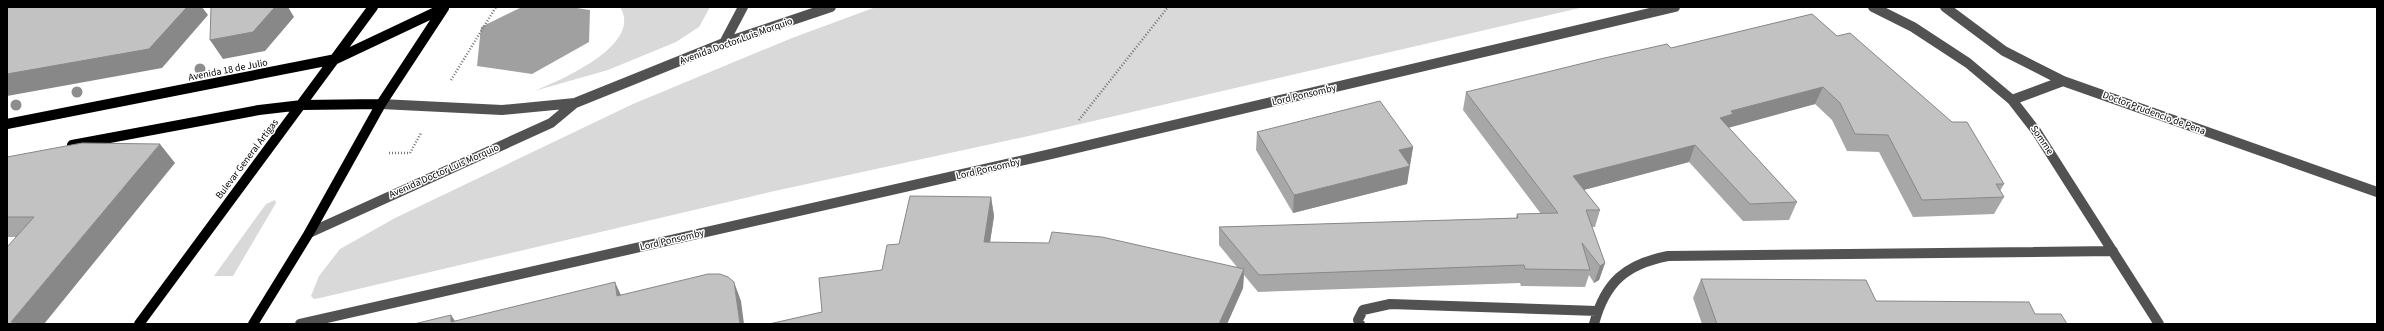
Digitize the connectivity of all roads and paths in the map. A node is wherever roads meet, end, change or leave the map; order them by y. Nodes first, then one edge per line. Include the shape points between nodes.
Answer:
1 (373, 7) edge
2 (445, 7) edge
3 (496, 7) edge
4 (742, 7) edge
5 (831, 7) edge
6 (1168, 7) edge
7 (1675, 7) edge
8 (1873, 7) edge
9 (1945, 7) edge
10 (724, 43) junction
11 (336, 59) junction
12 (2063, 80) junction
13 (447, 86) dead end
14 (2012, 100) junction
15 (575, 103) junction
16 (380, 104) junction
17 (302, 105) junction
18 (7, 124) edge
19 (425, 126) dead end
20 (60, 148) edge
21 (389, 153) dead end
22 (1051, 154) junction
23 (2377, 192) edge
24 (308, 233) junction
25 (2113, 251) junction
26 (1597, 311) junction
27 (139, 324) edge
28 (253, 324) edge
29 (300, 324) edge
30 (1360, 324) edge
31 (1594, 324) edge
32 (2159, 324) edge

1 - 11 main road, Bulevar General Artigas
2 - 11 main road, Avenida 18 de Julio
2 - 16 main road
3 - 13 path
4 - 10 street via 741,14
5 - 10 street, Avenida Doctor Luis Morquio
6 - 22 path
7 - 22 street, Lord Ponsomby
8 - 14 street, Somme via 1913,27 1968,63
9 - 12 street, Doctor Prudencio de Pena via 2004,51
10 - 15 street, Avenida Doctor Luis Morquio
11 - 17 main road, Bulevar General Artigas
11 - 18 main road, Avenida 18 de Julio
12 - 14 street
12 - 23 street, Doctor Prudencio de Pena
14 - 25 street, Somme via 2036,131
15 - 16 street, Avenida Doctor Luis Morquio via 502,110
15 - 24 street, Avenida Doctor Luis Morquio via 551,123
16 - 17 main road
16 - 24 main road
17 - 20 main road via 259,110
17 - 27 main road, Bulevar General Artigas
19 - 21 path via 410,153
22 - 29 street, Lord Ponsomby
24 - 28 main road
25 - 26 street via 1668,256 1636,264 1616,280
25 - 32 street, Somme
26 - 30 street via 1390,304 1363,310 1358,320
26 - 31 street

